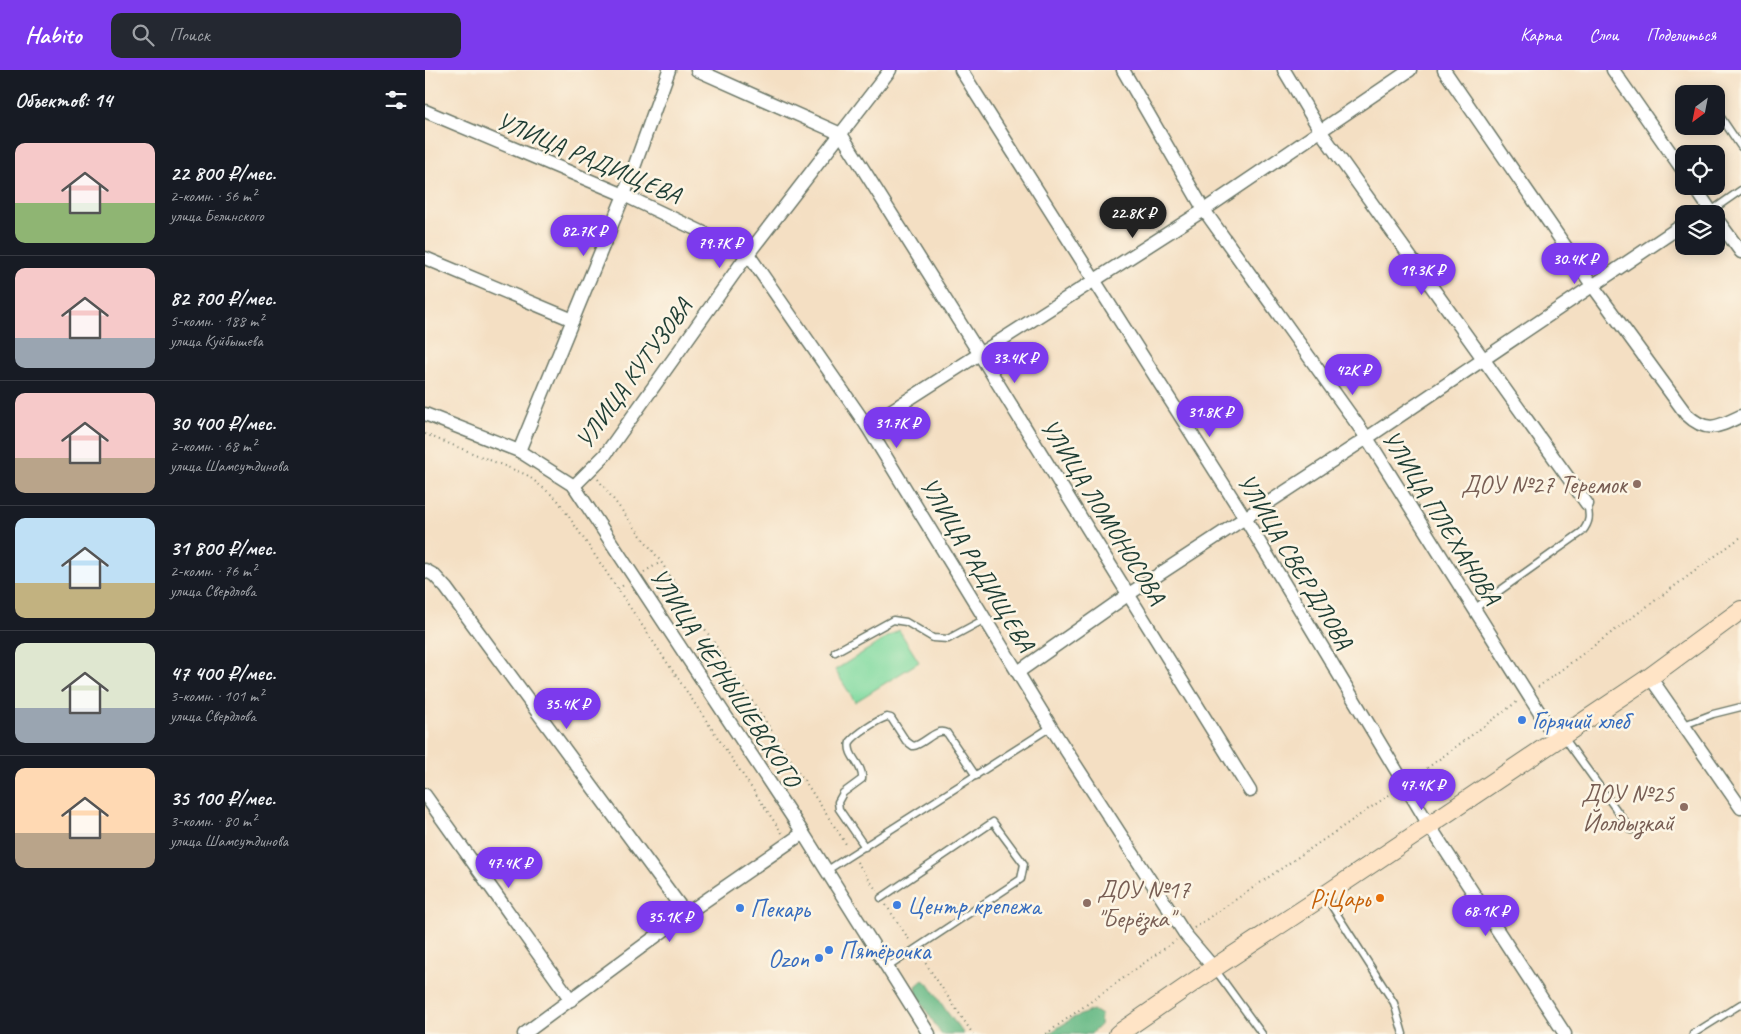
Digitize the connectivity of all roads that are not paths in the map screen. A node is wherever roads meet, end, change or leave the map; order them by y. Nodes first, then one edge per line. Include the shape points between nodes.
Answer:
1 (669, 70) edge
2 (697, 70) edge
3 (890, 70) edge
4 (961, 70) edge
5 (1123, 70) edge
6 (1284, 70) edge
7 (1411, 70) edge
8 (1444, 70) edge
9 (1613, 70) edge
10 (425, 112) edge
11 (1725, 123) edge
12 (1321, 132) junction
13 (841, 134) junction
14 (1741, 146) edge
15 (1675, 159) edge
16 (1741, 190) edge
17 (624, 195) junction
18 (1721, 205) edge
19 (1204, 210) junction
20 (1675, 230) edge
21 (1725, 232) edge
22 (1741, 252) edge
23 (748, 254) junction
24 (425, 258) edge
25 (1094, 280) junction
26 (1592, 285) junction
27 (573, 320) junction
28 (979, 353) junction
29 (1484, 359) junction
30 (425, 414) edge
31 (1741, 416) edge
32 (867, 426) junction
33 (1367, 438) junction
34 (519, 451) junction
35 (574, 486) junction
36 (1587, 504) joint
37 (1245, 518) junction
38 (425, 570) edge
39 (1129, 594) junction
40 (1474, 609) junction
41 (1741, 610) edge
42 (985, 619) junction
43 (835, 652) dead end
44 (1018, 672) junction
45 (1650, 677) junction
46 (1741, 707) edge
47 (1684, 725) junction
48 (1051, 727) junction
49 (1559, 737) junction
50 (976, 776) junction
51 (1250, 792) dead end
52 (425, 795) edge
53 (1741, 808) edge
54 (1429, 825) junction
55 (1631, 830) dead end
56 (803, 833) junction
57 (865, 847) junction
58 (826, 872) junction
59 (1325, 895) junction
60 (881, 898) road end
61 (686, 914) junction
62 (888, 967) junction
63 (1214, 968) junction
64 (571, 1000) junction
65 (1741, 1004) edge
66 (524, 1034) edge
67 (929, 1034) edge
68 (1118, 1034) edge
69 (1262, 1034) edge
70 (1403, 1034) edge
71 (1565, 1034) edge
72 (1693, 1034) edge

1 - 17 street
2 - 13 street
3 - 13 street, УЛИЦА КУТУЗОВА
4 - 25 street, УЛИЦА СВЕРДЛОВА
5 - 19 street, УЛИЦА ПЛЕХАНОВА
6 - 12 street
7 - 12 street
8 - 26 street
9 - 15 street
10 - 17 street, УЛИЦА РАДИЩЕВА
11 - 14 lane
12 - 19 street
12 - 29 street
13 - 23 street, УЛИЦА КУТУЗОВА
13 - 28 street, УЛИЦА ЛОМОНОСОВА
16 - 18 lane
17 - 23 street, УЛИЦА РАДИЩЕВА
17 - 27 street
19 - 25 street
19 - 33 street, УЛИЦА ПЛЕХАНОВА
20 - 26 street
21 - 22 street
23 - 32 street, УЛИЦА РАДИЩЕВА
23 - 35 street, УЛИЦА КУТУЗОВА via 605,455
24 - 27 street
25 - 28 street
25 - 37 street, УЛИЦА СВЕРДЛОВА
26 - 29 street
26 - 31 street via 1695,422 1714,428
27 - 34 street
28 - 32 street
28 - 39 street, УЛИЦА ЛОМОНОСОВА
29 - 33 street
29 - 36 street
30 - 34 street, УЛИЦА ЧЕРНЫШЕВСКОГО
32 - 42 street, УЛИЦА РАДИЩЕВА
33 - 37 street
33 - 40 street, УЛИЦА ПЛЕХАНОВА
34 - 35 street, УЛИЦА ЧЕРНЫШЕВСКОГО
35 - 56 street, УЛИЦА ЧЕРНЫШЕВСКОГО
36 - 40 lane via 1589,516 1582,532
37 - 39 street
37 - 54 street, УЛИЦА СВЕРДЛОВА
38 - 61 street via 447,588
39 - 44 street
39 - 51 street, УЛИЦА ЛОМОНОСОВА
40 - 49 street, УЛИЦА ПЛЕХАНОВА
41 - 45 street
42 - 43 lane via 949,639 933,638 906,622 893,620
42 - 44 street, УЛИЦА РАДИЩЕВА
44 - 48 street, УЛИЦА РАДИЩЕВА
45 - 47 street
45 - 49 street
46 - 47 lane
47 - 53 street
48 - 50 lane
48 - 63 street, УЛИЦА РАДИЩЕВА via 1185,934
49 - 54 street
49 - 55 lane
50 - 57 lane
50 - 57 lane via 944,731 913,746 891,718 881,719 850,742 849,752 861,769 863,780 840,796 838,802 839,809
52 - 64 street
54 - 59 street
54 - 71 street, УЛИЦА СВЕРДЛОВА
56 - 58 street, УЛИЦА ЧЕРНЫШЕВСКОГО
56 - 61 street
57 - 58 lane
58 - 62 street, УЛИЦА ЧЕРНЫШЕВСКОГО
59 - 63 street
59 - 70 lane via 1394,1003
60 - 62 lane via 993,822 1024,864 1021,879
61 - 64 street
62 - 67 street, УЛИЦА ЧЕРНЫШЕВСКОГО
63 - 68 street
63 - 69 lane
64 - 66 street
65 - 72 lane

